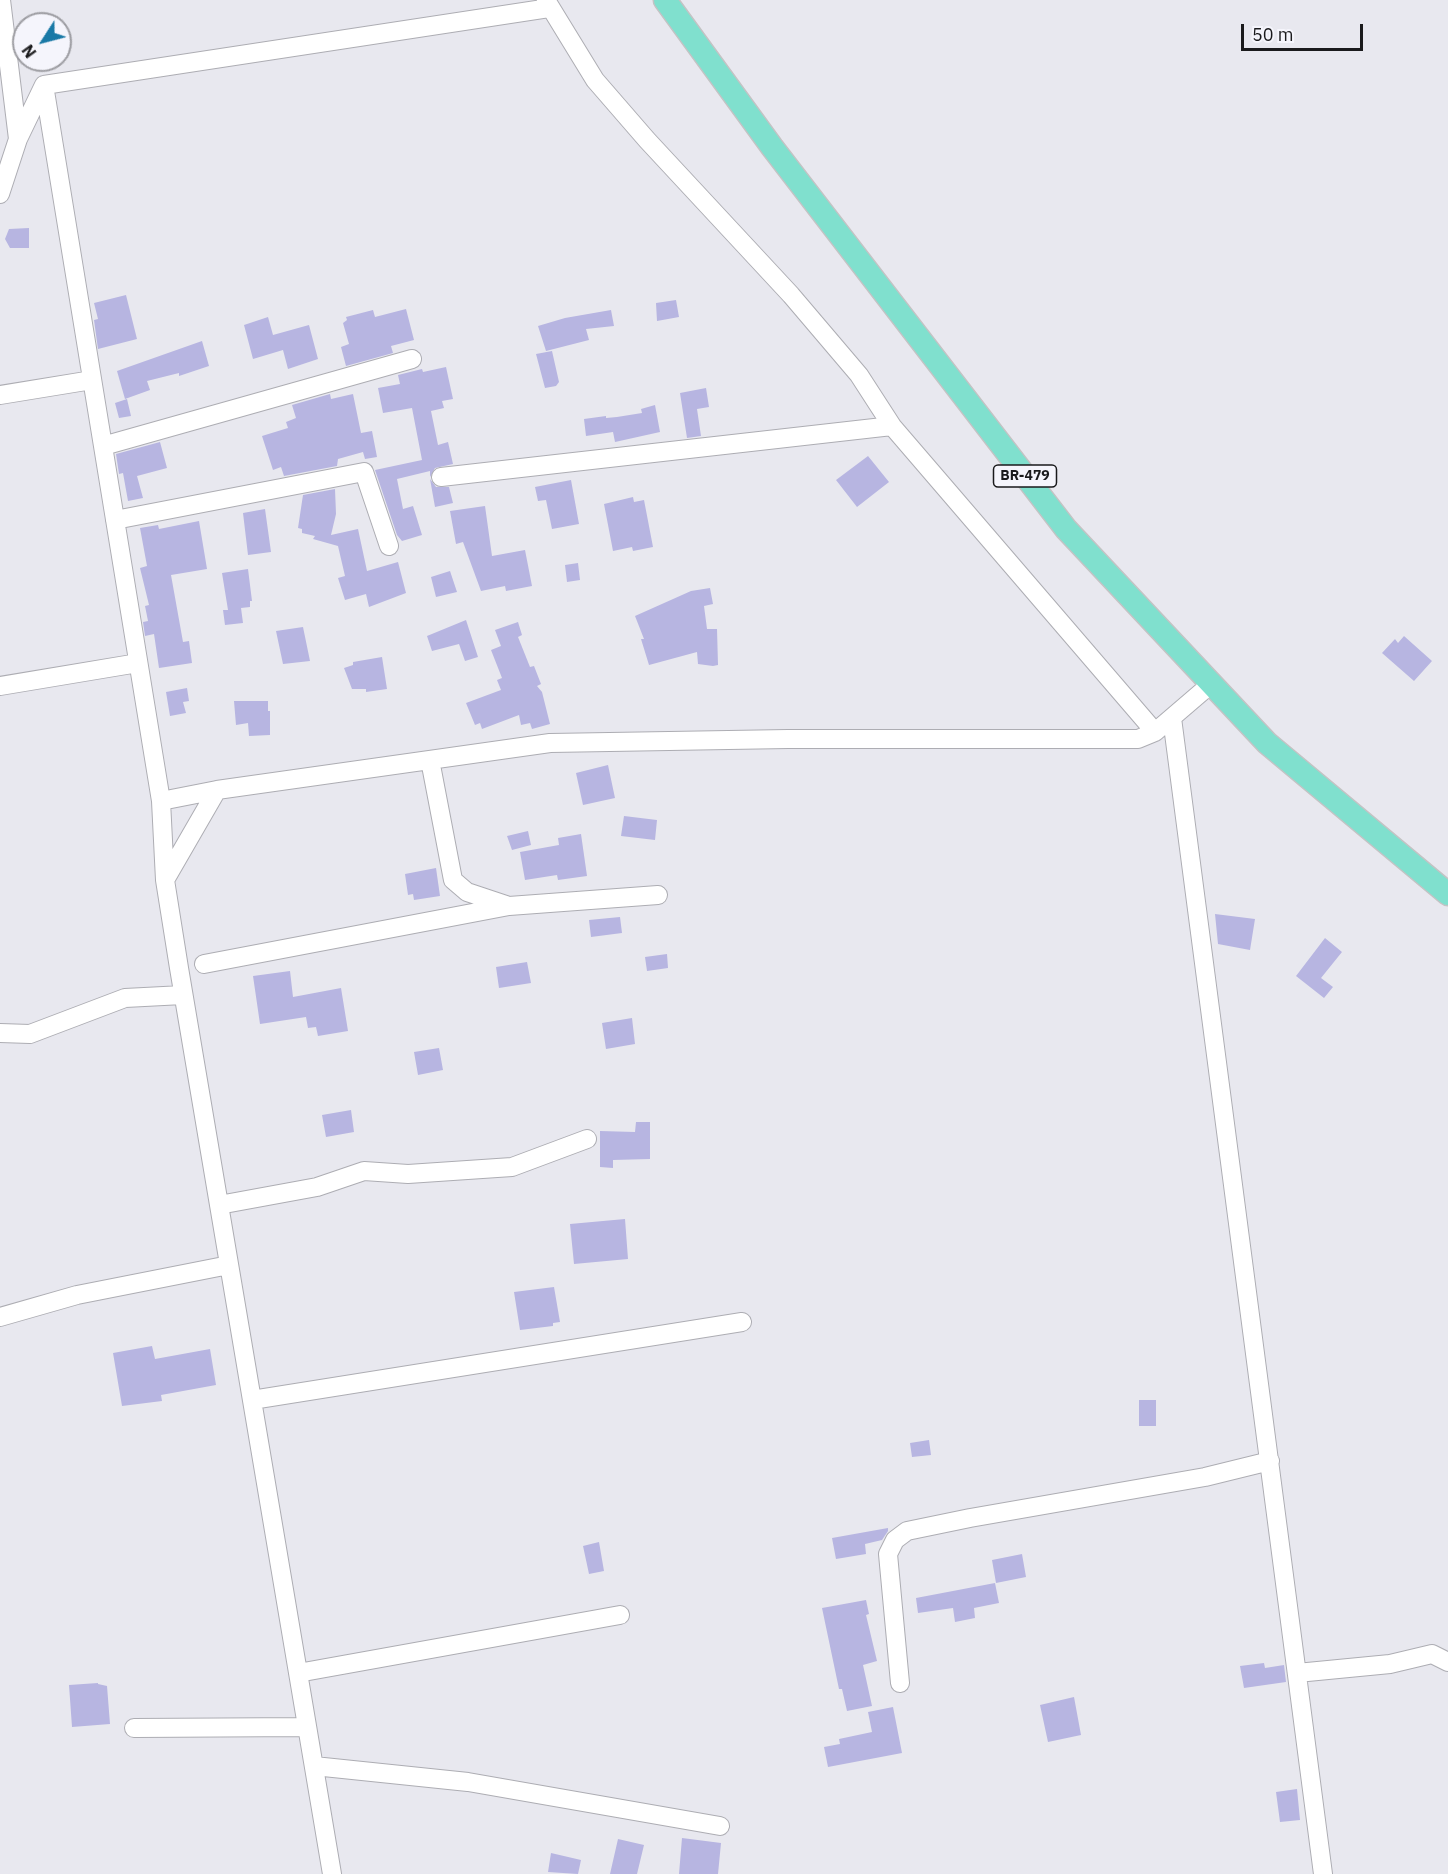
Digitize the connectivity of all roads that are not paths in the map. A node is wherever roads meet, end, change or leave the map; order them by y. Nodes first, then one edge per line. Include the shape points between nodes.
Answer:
1 (1, 0) edge
2 (665, 0) edge
3 (548, 4) edge
4 (44, 85) junction
5 (18, 139) junction
6 (0, 194) edge
7 (412, 359) dead end
8 (92, 380) junction
9 (0, 395) edge
10 (892, 426) junction
11 (103, 446) junction
12 (441, 477) dead end
13 (115, 520) junction
14 (389, 546) dead end
15 (138, 663) junction
16 (1211, 684) junction
17 (0, 686) edge
18 (1172, 718) junction
19 (1155, 732) junction
20 (430, 760) junction
21 (217, 790) junction
22 (161, 801) junction
23 (165, 880) junction
24 (1448, 894) edge
25 (658, 895) dead end
26 (509, 906) junction
27 (204, 964) dead end
28 (183, 994) junction
29 (0, 1033) edge
30 (586, 1139) dead end
31 (219, 1205) junction
32 (229, 1265) junction
33 (0, 1317) edge
34 (742, 1322) dead end
35 (252, 1400) junction
36 (1269, 1461) junction
37 (620, 1615) dead end
38 (1448, 1662) edge
39 (298, 1673) junction
40 (1298, 1673) junction
41 (900, 1683) dead end
42 (307, 1726) junction
43 (134, 1728) dead end
44 (314, 1766) junction
45 (720, 1826) dead end
46 (332, 1874) edge
47 (1323, 1874) edge

1 - 5 street
2 - 16 main road, BR-479 via 772,147 1066,530
3 - 4 street
3 - 10 street via 595,80 791,295 859,375
4 - 5 street
4 - 8 street
5 - 6 street
7 - 11 street
8 - 9 street
8 - 11 street
10 - 12 street
10 - 19 street
11 - 13 street
13 - 14 street via 364,472
13 - 15 street
15 - 17 street
15 - 22 street
16 - 18 street
16 - 24 main road, BR-479 via 1267,743
18 - 19 street
18 - 36 street
19 - 20 street via 1138,739 550,743
20 - 21 street
20 - 26 street via 453,880 467,892
21 - 22 street
21 - 23 street
22 - 23 street
23 - 28 street
25 - 26 street
26 - 27 street
28 - 29 street via 125,998 30,1034
28 - 31 street
30 - 31 street via 512,1167 408,1174 364,1170 317,1187
31 - 32 street
32 - 33 street via 78,1295
32 - 35 street
34 - 35 street
35 - 39 street
36 - 40 street
36 - 41 street via 1205,1477 907,1531 895,1540 888,1554
37 - 39 street
38 - 40 street via 1432,1654 1390,1664
39 - 42 street
40 - 47 street
42 - 43 street
42 - 44 street
44 - 45 street via 468,1782
44 - 46 street

